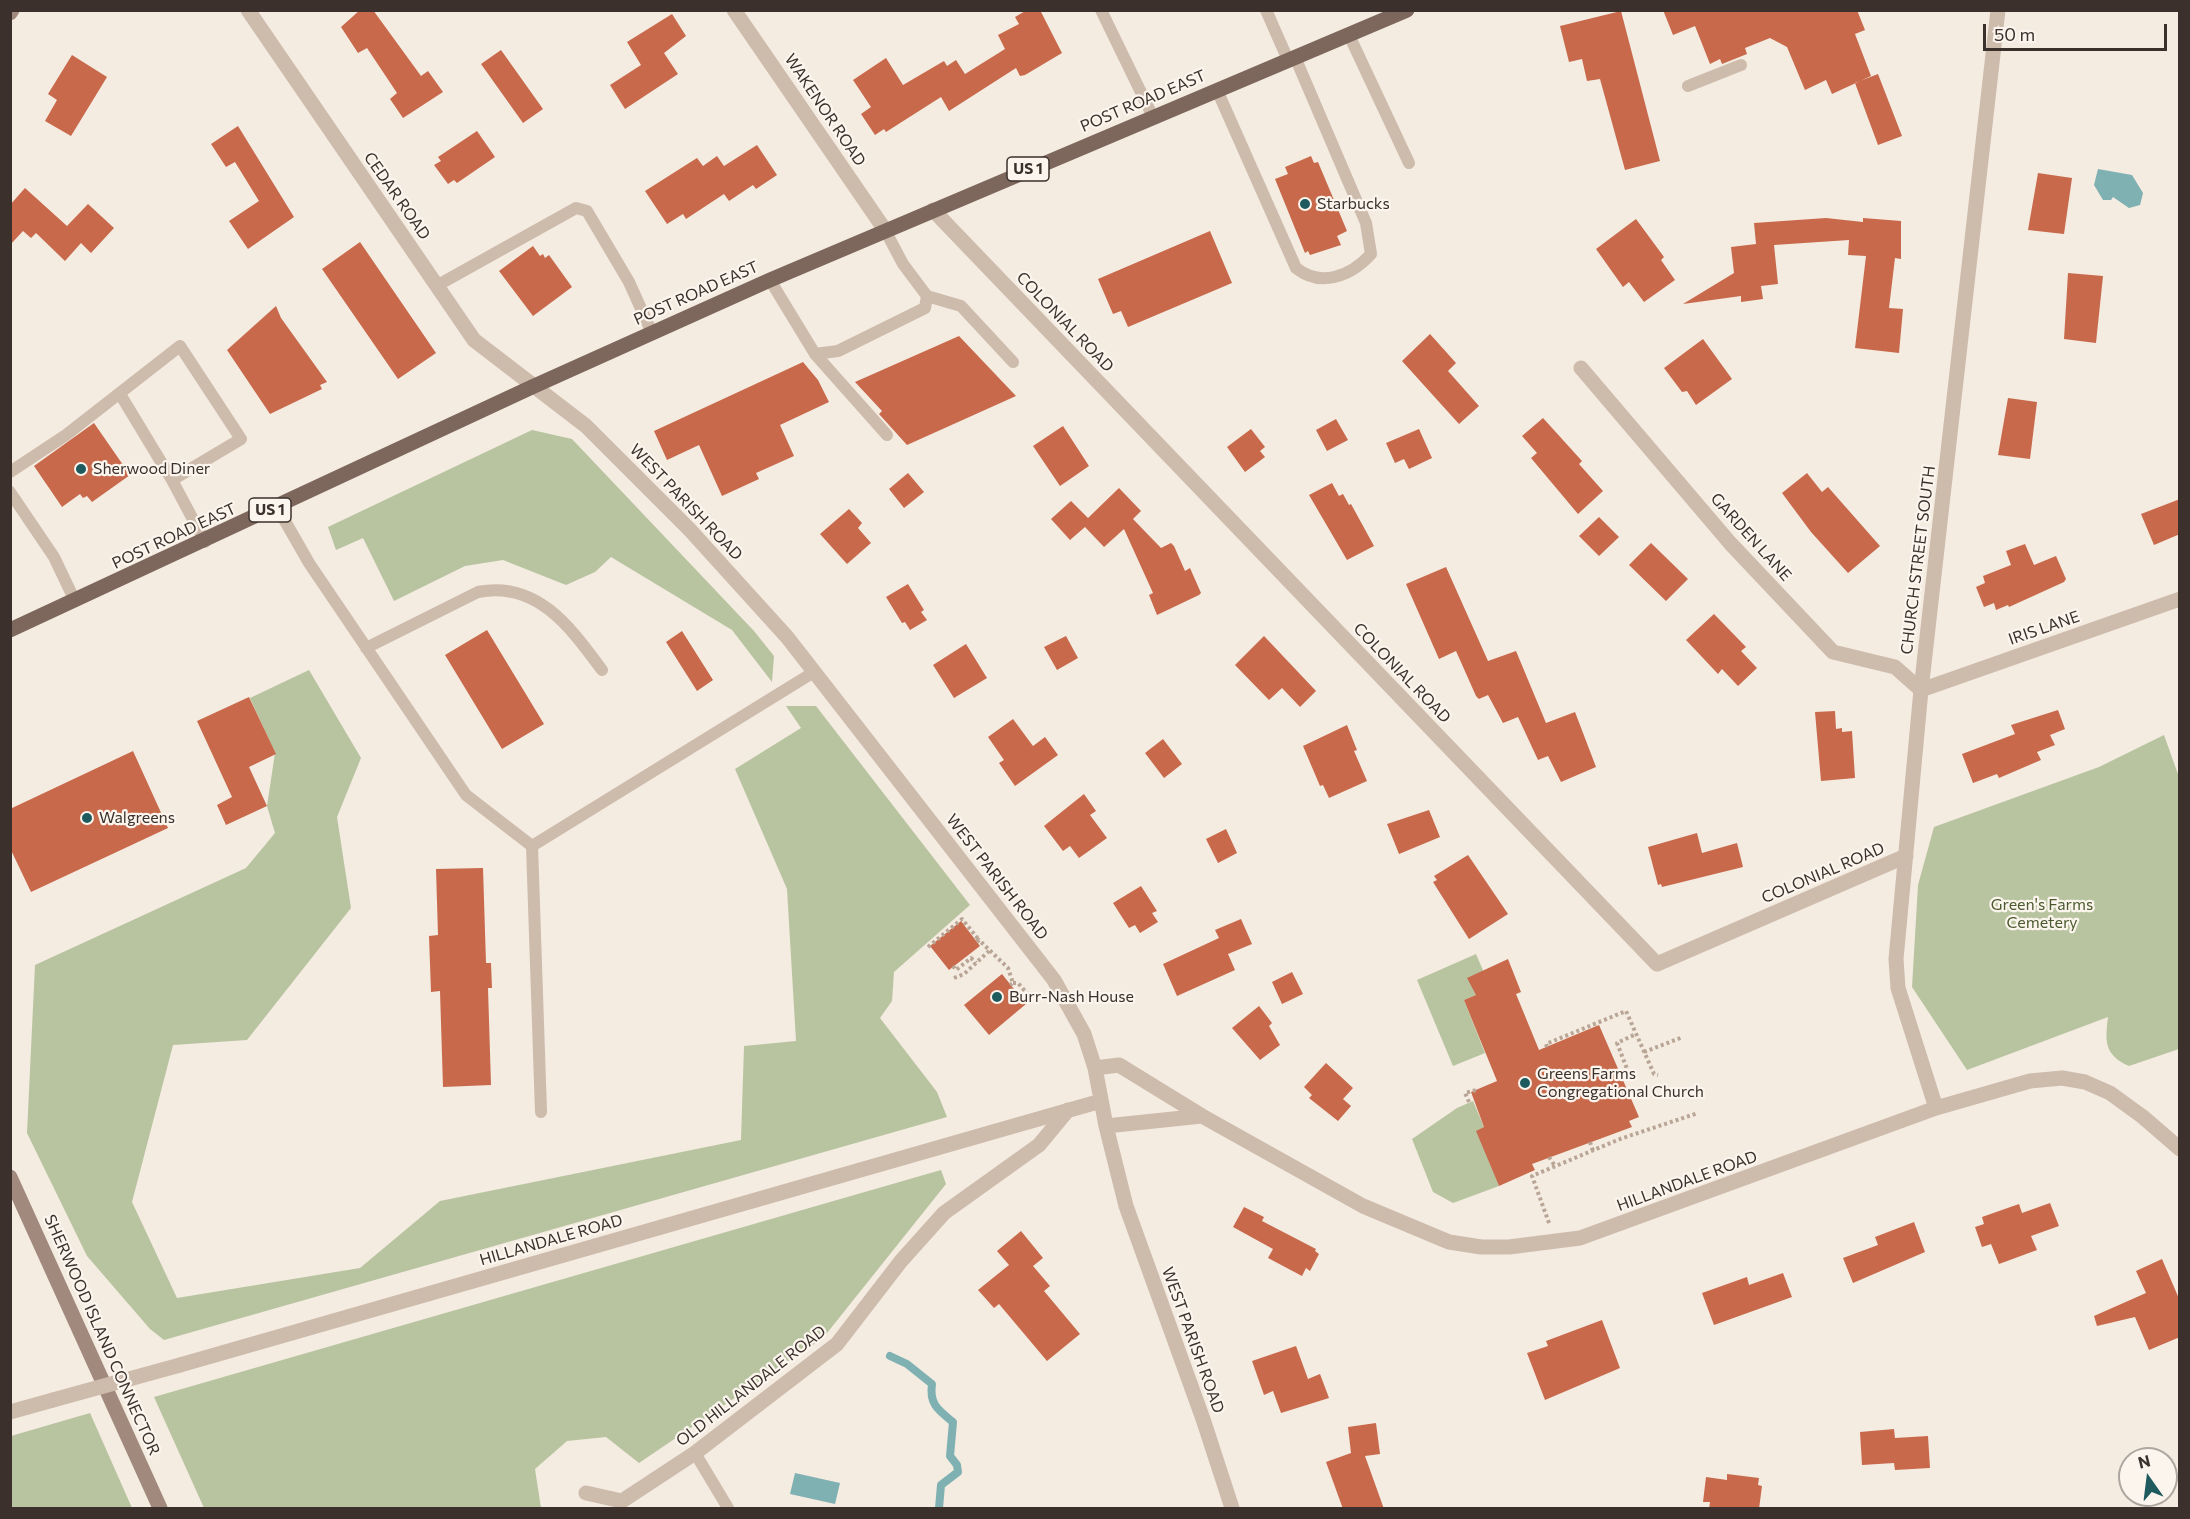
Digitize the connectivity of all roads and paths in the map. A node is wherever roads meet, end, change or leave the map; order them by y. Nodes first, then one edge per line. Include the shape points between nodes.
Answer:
1 (248, 10) edge
2 (734, 10) edge
3 (1101, 10) edge
4 (1266, 10) edge
5 (1407, 10) edge
6 (1998, 10) edge
7 (1349, 35) junction
8 (1292, 59) junction
9 (1741, 65) dead end
10 (1688, 86) dead end
11 (1216, 90) junction
12 (1152, 117) junction
13 (1409, 163) dead end
14 (933, 210) junction
15 (885, 230) junction
16 (770, 280) junction
17 (438, 285) junction
18 (927, 296) junction
19 (652, 333) junction
20 (815, 354) junction
21 (1013, 362) dead end
22 (1581, 368) dead end
23 (532, 387) junction
24 (120, 394) junction
25 (887, 435) dead end
26 (10, 472) edge
27 (172, 480) junction
28 (10, 492) edge
29 (277, 507) junction
30 (205, 542) junction
31 (2180, 599) edge
32 (75, 602) junction
33 (10, 630) edge
34 (366, 648) junction
35 (602, 670) dead end
36 (814, 672) junction
37 (1921, 690) junction
38 (532, 846) junction
39 (1906, 856) junction
40 (928, 947) dead end
41 (989, 951) junction
42 (976, 963) junction
43 (953, 968) dead end
44 (954, 978) dead end
45 (1030, 997) dead end
46 (1636, 1034) junction
47 (1683, 1037) dead end
48 (1547, 1047) dead end
49 (1644, 1052) junction
50 (1095, 1068) junction
51 (1658, 1075) dead end
52 (1624, 1076) dead end
53 (1476, 1090) dead end
54 (1101, 1101) junction
55 (1469, 1102) dead end
56 (1936, 1108) junction
57 (1068, 1110) junction
58 (541, 1112) dead end
59 (1698, 1113) dead end
60 (1202, 1116) junction
61 (1106, 1126) junction
62 (1590, 1142) dead end
63 (2180, 1149) edge
64 (1593, 1151) junction
65 (1549, 1157) dead end
66 (1555, 1166) junction
67 (10, 1177) edge
68 (1556, 1242) junction
69 (10, 1412) edge
70 (695, 1453) junction
71 (585, 1493) dead end
72 (160, 1509) edge
73 (728, 1509) edge
74 (1232, 1509) edge

1 - 17 street, CEDAR ROAD
2 - 15 street, WAKENOR ROAD
3 - 12 lane
4 - 8 lane
5 - 7 main road, POST ROAD EAST / US 1
6 - 37 street, CHURCH STREET SOUTH
7 - 8 main road, POST ROAD EAST / US 1
7 - 13 lane
8 - 11 main road, POST ROAD EAST / US 1
8 - 11 lane via 1366,223 1371,248 1365,260 1332,278 1318,280 1296,268
9 - 10 lane
11 - 12 main road, POST ROAD EAST / US 1
12 - 14 main road, POST ROAD EAST / US 1
14 - 15 main road, POST ROAD EAST / US 1
14 - 39 street, COLONIAL ROAD via 1657,964
15 - 16 main road, POST ROAD EAST / US 1
15 - 18 lane via 903,264
16 - 19 main road, POST ROAD EAST / US 1
16 - 20 lane
17 - 19 lane via 576,208 587,211 629,282
17 - 23 street, CEDAR ROAD via 474,340
18 - 20 lane via 925,308 838,351
18 - 21 lane via 961,306
19 - 23 main road, POST ROAD EAST / US 1
20 - 25 lane
22 - 37 street, GARDEN LANE via 1730,543 1833,652 1895,667
23 - 29 main road, POST ROAD EAST / US 1
23 - 36 street, WEST PARISH ROAD via 586,426 690,530
24 - 26 lane
24 - 27 lane
24 - 27 lane via 180,346 241,439
27 - 30 lane
28 - 32 lane via 54,557
29 - 30 main road, POST ROAD EAST / US 1
29 - 34 lane
30 - 32 main road, POST ROAD EAST / US 1
31 - 37 street, IRIS LANE
32 - 33 main road, POST ROAD EAST / US 1
34 - 35 lane via 478,592 496,589 520,593 546,607 572,630
34 - 38 lane via 466,795
36 - 38 lane
36 - 50 street, WEST PARISH ROAD via 1054,980 1075,1014
37 - 39 street, CHURCH STREET SOUTH
38 - 58 lane
39 - 56 street, CHURCH STREET SOUTH via 1896,959 1898,988
40 - 41 path via 962,919
41 - 42 path
41 - 45 path via 1008,968 1012,984 1025,989
42 - 43 path via 971,958 956,970
42 - 44 path via 965,975
46 - 48 path via 1626,1011 1546,1044
46 - 49 path
46 - 52 path via 1617,1043 1629,1074
47 - 49 path
49 - 51 path
50 - 54 street, WEST PARISH ROAD
50 - 60 street, HILLANDALE ROAD via 1119,1065
53 - 55 path via 1466,1093
54 - 57 street, HILLANDALE ROAD
54 - 61 street, WEST PARISH ROAD
56 - 63 street, HILLANDALE ROAD via 2030,1081 2062,1078 2085,1082 2110,1093
56 - 68 street, HILLANDALE ROAD via 1620,1225
57 - 69 street, HILLANDALE ROAD, bridge
57 - 70 street, OLD HILLANDALE ROAD via 1039,1145 944,1214 901,1261 837,1344
59 - 64 path via 1619,1137
60 - 61 street
60 - 68 street, HILLANDALE ROAD via 1363,1206 1449,1242 1490,1247
61 - 74 street, WEST PARISH ROAD via 1126,1206
62 - 64 path
64 - 66 path
65 - 66 path
66 - 68 path via 1531,1174
67 - 72 main road, SHERWOOD ISLAND CONNECTOR
70 - 71 street, OLD HILLANDALE ROAD via 622,1501
70 - 73 lane

